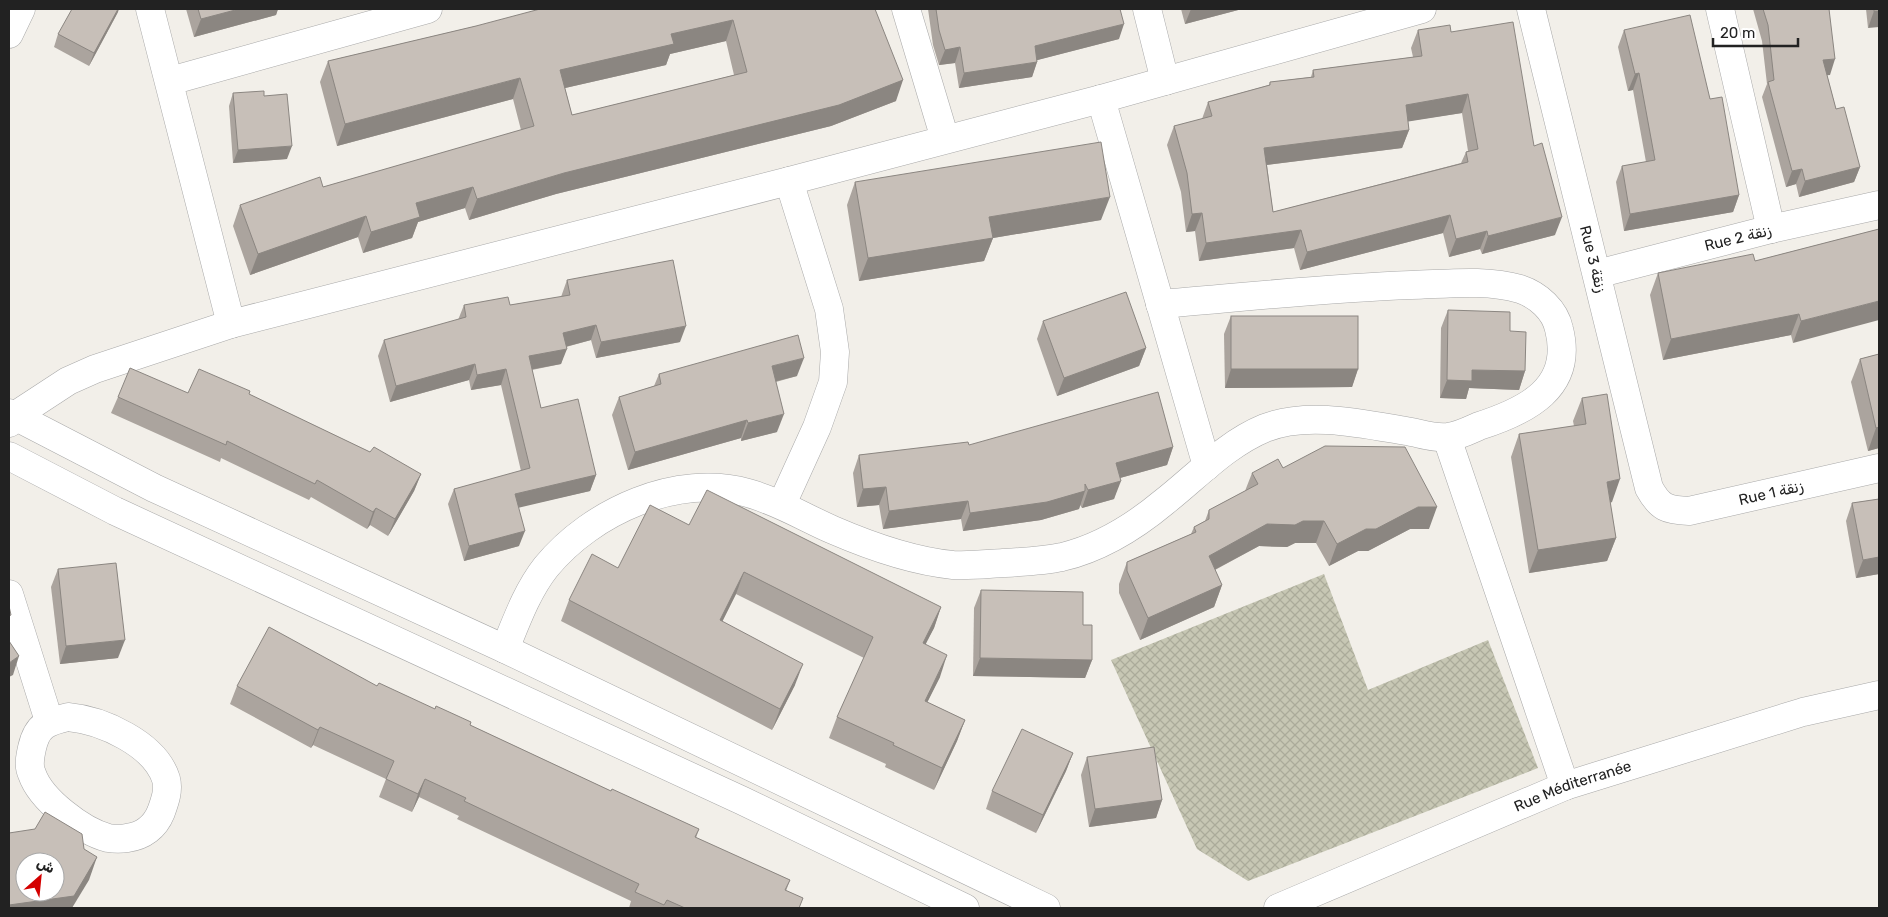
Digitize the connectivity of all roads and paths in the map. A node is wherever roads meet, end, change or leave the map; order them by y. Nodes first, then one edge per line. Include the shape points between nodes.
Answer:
1 (21, 9) edge
2 (150, 9) edge
3 (428, 9) edge
4 (906, 9) edge
5 (1147, 9) edge
6 (1422, 9) edge
7 (1531, 9) edge
8 (1720, 9) edge
9 (9, 34) edge
10 (170, 81) junction
11 (1165, 81) junction
12 (1101, 99) junction
13 (945, 139) junction
14 (789, 181) junction
15 (1879, 205) edge
16 (1770, 229) junction
17 (1597, 274) junction
18 (1160, 304) junction
19 (231, 324) junction
20 (10, 418) edge
21 (1447, 438) junction
22 (9, 456) edge
23 (1207, 466) junction
24 (1879, 468) edge
25 (782, 504) junction
26 (1662, 506) joint
27 (9, 594) edge
28 (505, 650) junction
29 (1879, 696) edge
30 (49, 721) junction
31 (1565, 786) junction
32 (966, 908) edge
33 (1046, 908) edge
34 (1278, 908) edge

1 - 9 street
2 - 10 street
3 - 10 street
4 - 13 street
5 - 11 street
6 - 11 street
7 - 17 street, Rue 3 زنقة
8 - 16 street
10 - 19 street
11 - 12 street
12 - 13 street
12 - 18 street
13 - 14 street
14 - 19 street
14 - 25 street via 829,309 835,352 833,382 817,427
15 - 16 street, Rue 2 زنقة
16 - 17 street, Rue 2 زنقة
17 - 26 street, Rue 3 زنقة via 1649,488
18 - 21 street via 1378,286 1496,284 1525,290 1549,307 1559,325 1562,347 1559,369 1546,392 1524,408
18 - 23 street
19 - 20 street via 96,369 68,381
20 - 28 street
21 - 23 street via 1352,422 1298,420 1267,427
21 - 31 street
22 - 32 street via 115,511
23 - 25 street via 1162,504 1112,539 1062,557 1004,563 955,565 899,554 831,529
24 - 26 street, Rue 1 زنقة via 1690,511
25 - 28 street via 715,487 651,496 624,507 581,535 546,568 530,593
27 - 30 street
28 - 33 street
29 - 31 street, Rue Méditerranée via 1803,712
30 - 30 street via 35,736 29,762 43,795 73,820 109,838 141,835 152,828 160,815 167,791 166,779 152,756 132,739 84,718
31 - 34 street, Rue Méditerranée

